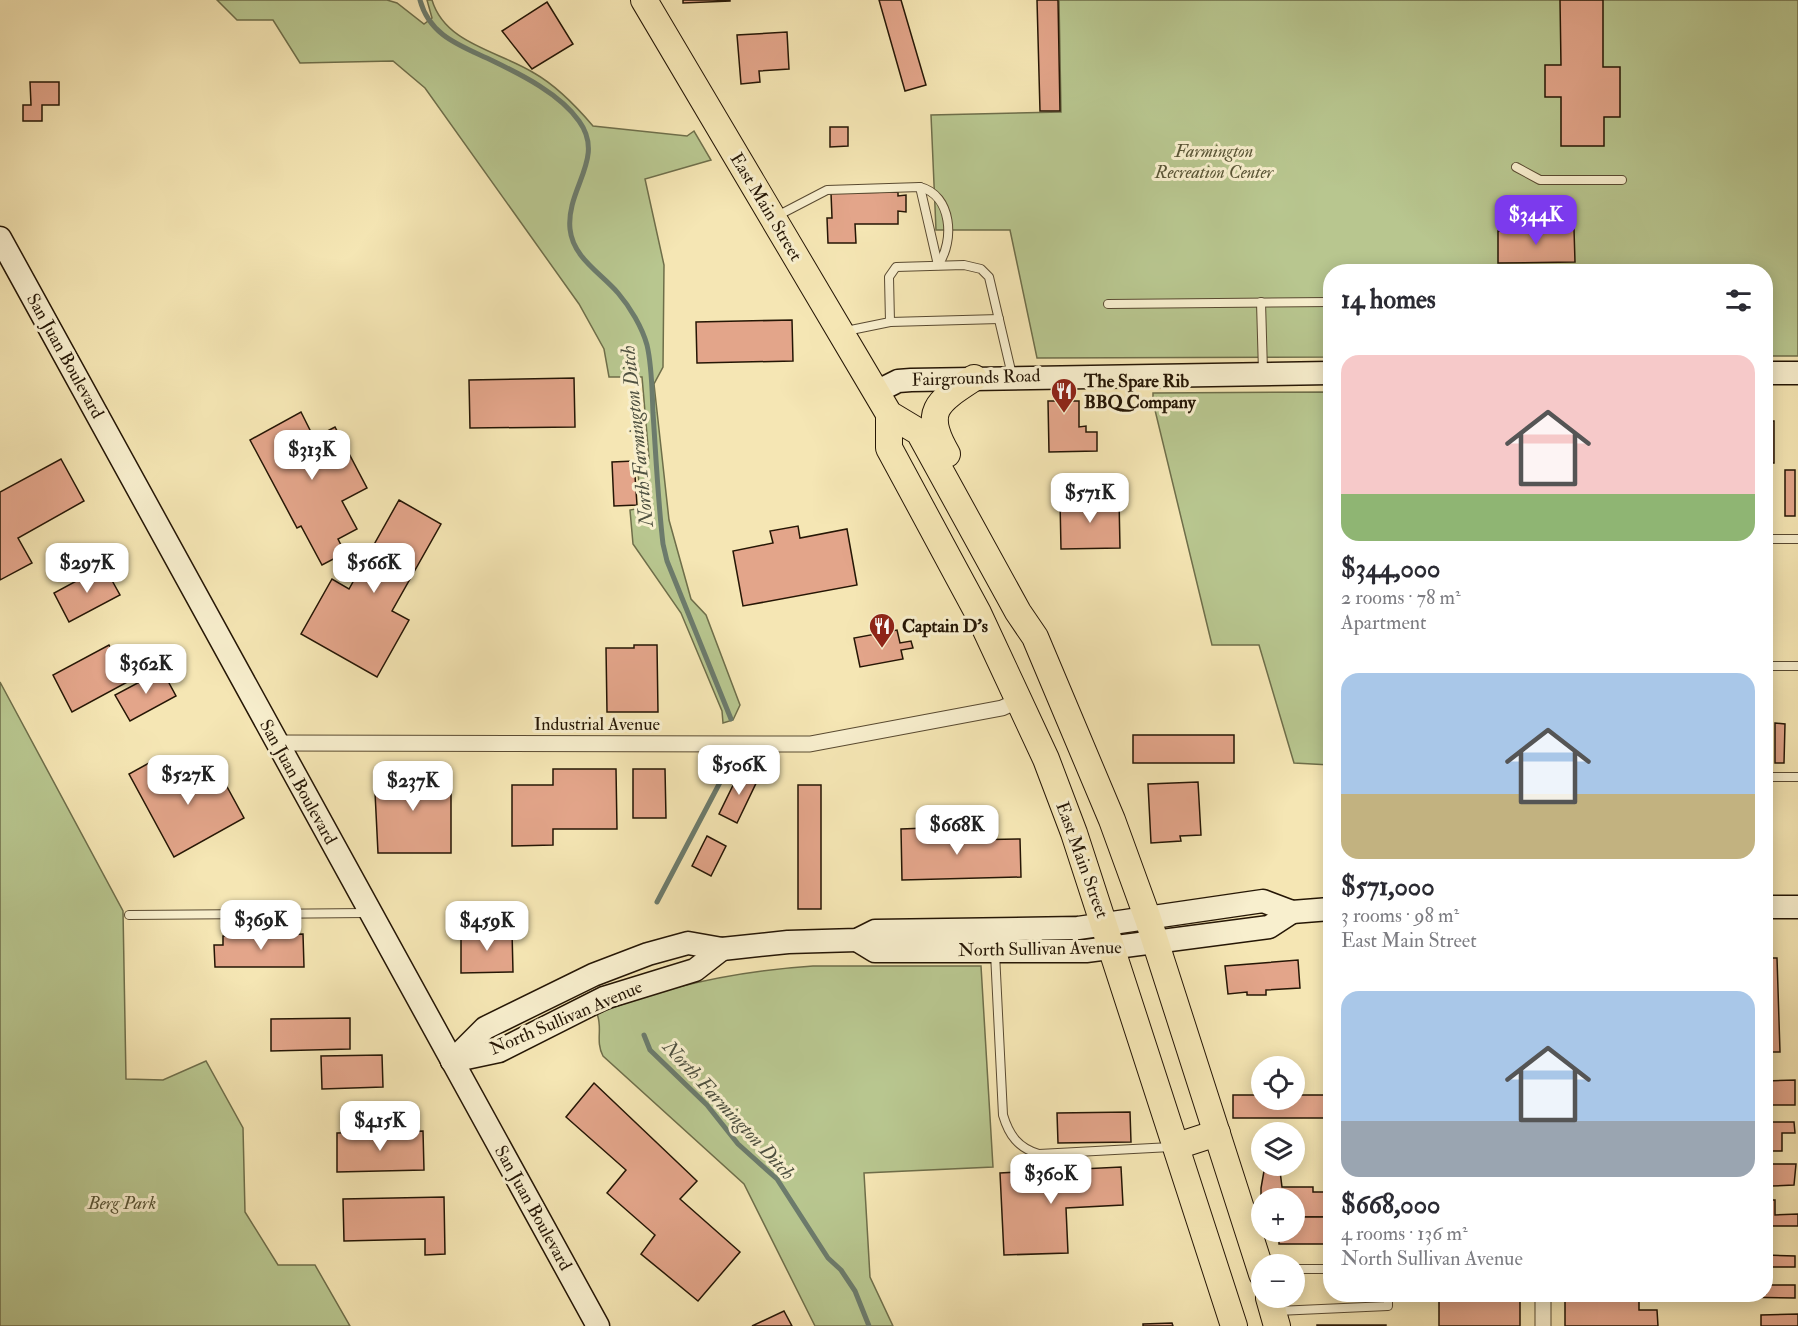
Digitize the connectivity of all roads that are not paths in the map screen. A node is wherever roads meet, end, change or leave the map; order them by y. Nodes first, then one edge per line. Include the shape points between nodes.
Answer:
1 (644, 0) edge
2 (1516, 167) dead end
3 (1622, 180) dead end
4 (920, 187) junction
5 (773, 218) junction
6 (0, 238) edge
7 (938, 265) junction
8 (1261, 302) junction
9 (1323, 302) edge
10 (1108, 304) dead end
11 (999, 319) junction
12 (890, 322) junction
13 (842, 332) junction
14 (1263, 372) junction
15 (1323, 373) edge
16 (1773, 373) edge
17 (1798, 373) edge
18 (1013, 377) junction
19 (974, 378) junction
20 (876, 392) junction
21 (889, 414) junction
22 (1773, 539) edge
23 (1798, 539) edge
24 (1035, 637) junction
25 (1773, 666) edge
26 (1798, 666) edge
27 (1055, 681) junction
28 (1020, 699) junction
29 (277, 743) junction
30 (1773, 777) edge
31 (1798, 777) edge
32 (1773, 907) edge
33 (1798, 907) edge
34 (1323, 910) edge
35 (1292, 912) junction
36 (371, 913) junction
37 (129, 915) dead end
38 (1148, 919) junction
39 (1110, 937) junction
40 (857, 940) junction
41 (1157, 944) junction
42 (995, 952) junction
43 (452, 1061) junction
44 (1217, 1133) junction
45 (1177, 1146) junction
46 (1256, 1254) edge
47 (1305, 1269) edge
48 (1323, 1269) edge
49 (1388, 1302) edge
50 (1543, 1302) edge
51 (1273, 1311) edge
52 (598, 1326) edge
53 (1234, 1326) edge
54 (1543, 1326) edge

1 - 5 main road, East Main Street
2 - 3 lane via 1540,180
4 - 5 lane via 827,190
4 - 7 lane
4 - 7 lane via 932,190 940,198 945,213 946,253
5 - 13 main road, East Main Street
6 - 29 main road, San Juan Boulevard
7 - 11 lane via 981,269 988,277
7 - 12 lane via 896,267 889,277
8 - 9 lane
8 - 10 lane
8 - 14 lane
11 - 12 lane
11 - 18 lane
12 - 13 lane
13 - 20 main road, East Main Street
14 - 15 main road, Fairgrounds Road
14 - 18 main road, Fairgrounds Road
16 - 17 main road
18 - 19 main road, Fairgrounds Road
19 - 20 main road, Fairgrounds Road via 898,381
19 - 24 main road via 938,405 934,429 1028,603
20 - 21 main road, East Main Street
21 - 24 main road, East Main Street via 919,432
21 - 28 main road, East Main Street via 889,448
22 - 23 lane
24 - 27 main road, East Main Street
25 - 26 lane
27 - 28 main road
27 - 38 main road, East Main Street via 1113,820
28 - 29 street, Industrial Avenue via 1002,708 810,744
28 - 39 main road, East Main Street via 1054,780
29 - 36 main road, San Juan Boulevard
30 - 31 lane
32 - 33 main road
34 - 35 main road, North Sullivan Avenue
35 - 38 main road, North Sullivan Avenue via 1263,901
35 - 41 main road, North Sullivan Avenue via 1269,927
36 - 37 lane
36 - 43 main road, San Juan Boulevard
38 - 39 main road, North Sullivan Avenue
38 - 41 main road, East Main Street
39 - 40 main road, North Sullivan Avenue via 1078,928 875,931
39 - 41 main road, North Sullivan Avenue
39 - 42 main road, North Sullivan Avenue
39 - 45 main road, East Main Street
40 - 42 main road, North Sullivan Avenue via 875,951
40 - 43 main road, North Sullivan Avenue via 722,949 688,943 648,954 593,975 485,1028
41 - 44 main road, East Main Street
42 - 45 lane via 1003,1115 1017,1143 1040,1154
43 - 52 main road, San Juan Boulevard
44 - 45 main road
44 - 46 main road, East Main Street
45 - 53 main road, East Main Street
47 - 48 lane
49 - 51 lane via 1388,1306
50 - 54 street

